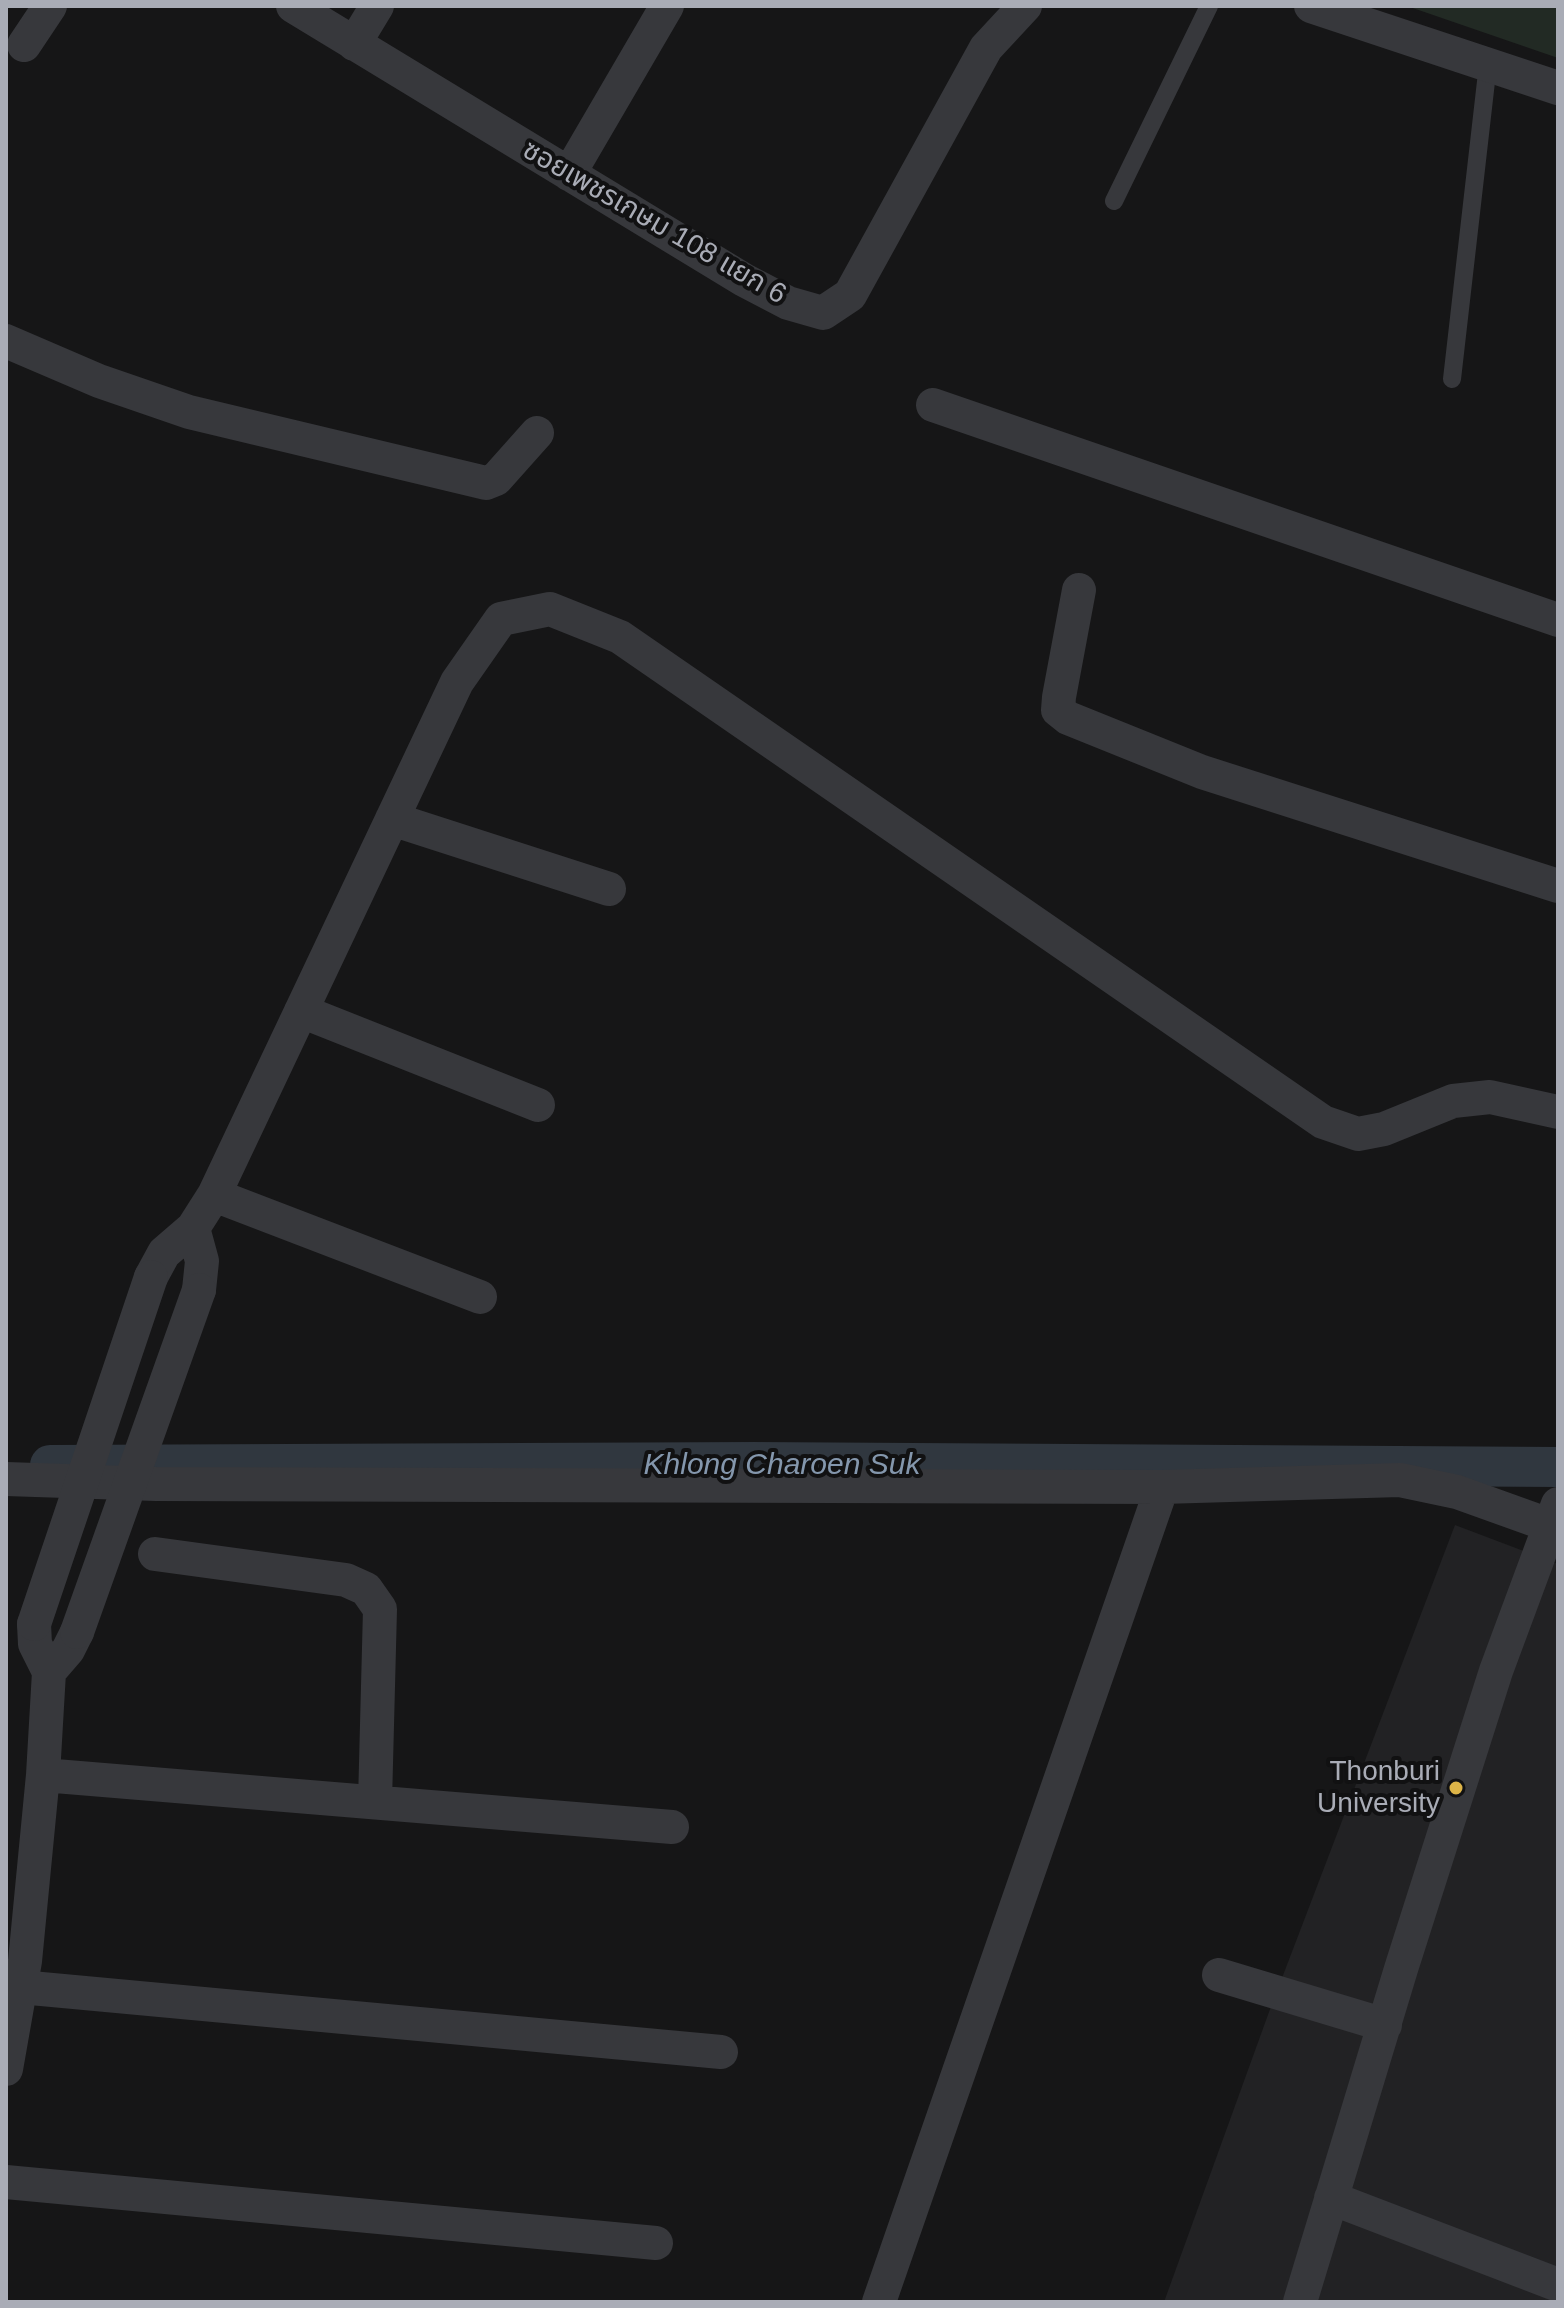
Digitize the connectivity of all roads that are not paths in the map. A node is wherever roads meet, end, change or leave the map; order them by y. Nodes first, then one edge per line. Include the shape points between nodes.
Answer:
1 (50, 6) edge
2 (293, 6) edge
3 (377, 6) edge
4 (667, 6) edge
5 (1025, 6) edge
6 (1209, 6) edge
7 (1311, 6) edge
8 (354, 44) junction
9 (24, 45) dead end
10 (1488, 64) junction
11 (1558, 88) edge
12 (569, 174) junction
13 (1114, 201) dead end
14 (6, 341) edge
15 (1452, 379) dead end
16 (933, 405) dead end
17 (537, 433) dead end
18 (1079, 590) dead end
19 (1558, 620) edge
20 (392, 819) junction
21 (1558, 886) edge
22 (609, 889) dead end
23 (301, 1011) junction
24 (538, 1105) dead end
25 (1558, 1112) edge
26 (214, 1195) junction
27 (193, 1228) junction
28 (480, 1297) dead end
29 (6, 1479) edge
30 (1162, 1487) junction
31 (1556, 1515) edge
32 (155, 1554) dead end
33 (49, 1672) junction
34 (43, 1775) junction
35 (375, 1802) junction
36 (672, 1827) dead end
37 (1219, 1975) dead end
38 (20, 1987) junction
39 (1385, 2025) junction
40 (721, 2052) dead end
41 (6, 2069) edge
42 (6, 2182) edge
43 (1331, 2198) junction
44 (656, 2243) dead end
45 (1558, 2285) edge
46 (879, 2302) edge
47 (1300, 2302) edge

1 - 9 street
2 - 8 street, ซอยเพชรเกษม 108 แยก 6
3 - 8 street
4 - 12 street
5 - 12 street, ซอยเพชรเกษม 108 แยก 6 via 986,48 850,295 823,313 788,303 744,280
6 - 13 lane
7 - 10 street
8 - 12 street, ซอยเพชรเกษม 108 แยก 6
10 - 11 street
10 - 15 lane
14 - 17 street via 189,412 486,483 496,479
16 - 19 street
18 - 21 street via 1059,697 1058,710 1068,718 1202,772
20 - 22 street
20 - 23 street
20 - 25 street via 457,682 501,619 550,609 620,637 1323,1122 1358,1134 1453,1101 1490,1097
23 - 24 street
23 - 26 street
26 - 27 street
26 - 28 street
27 - 33 street, bridge via 202,1261 199,1290 77,1632
27 - 33 street, bridge via 164,1253 151,1277 34,1624 35,1644
29 - 30 street
30 - 31 street via 1400,1480
30 - 46 street
31 - 39 street via 1496,1671
32 - 35 street via 346,1580 366,1589 380,1609
33 - 34 street
34 - 35 street
34 - 38 street
35 - 36 street
37 - 39 street
38 - 40 street
38 - 41 street
39 - 43 street
42 - 44 street
43 - 45 street
43 - 47 street

